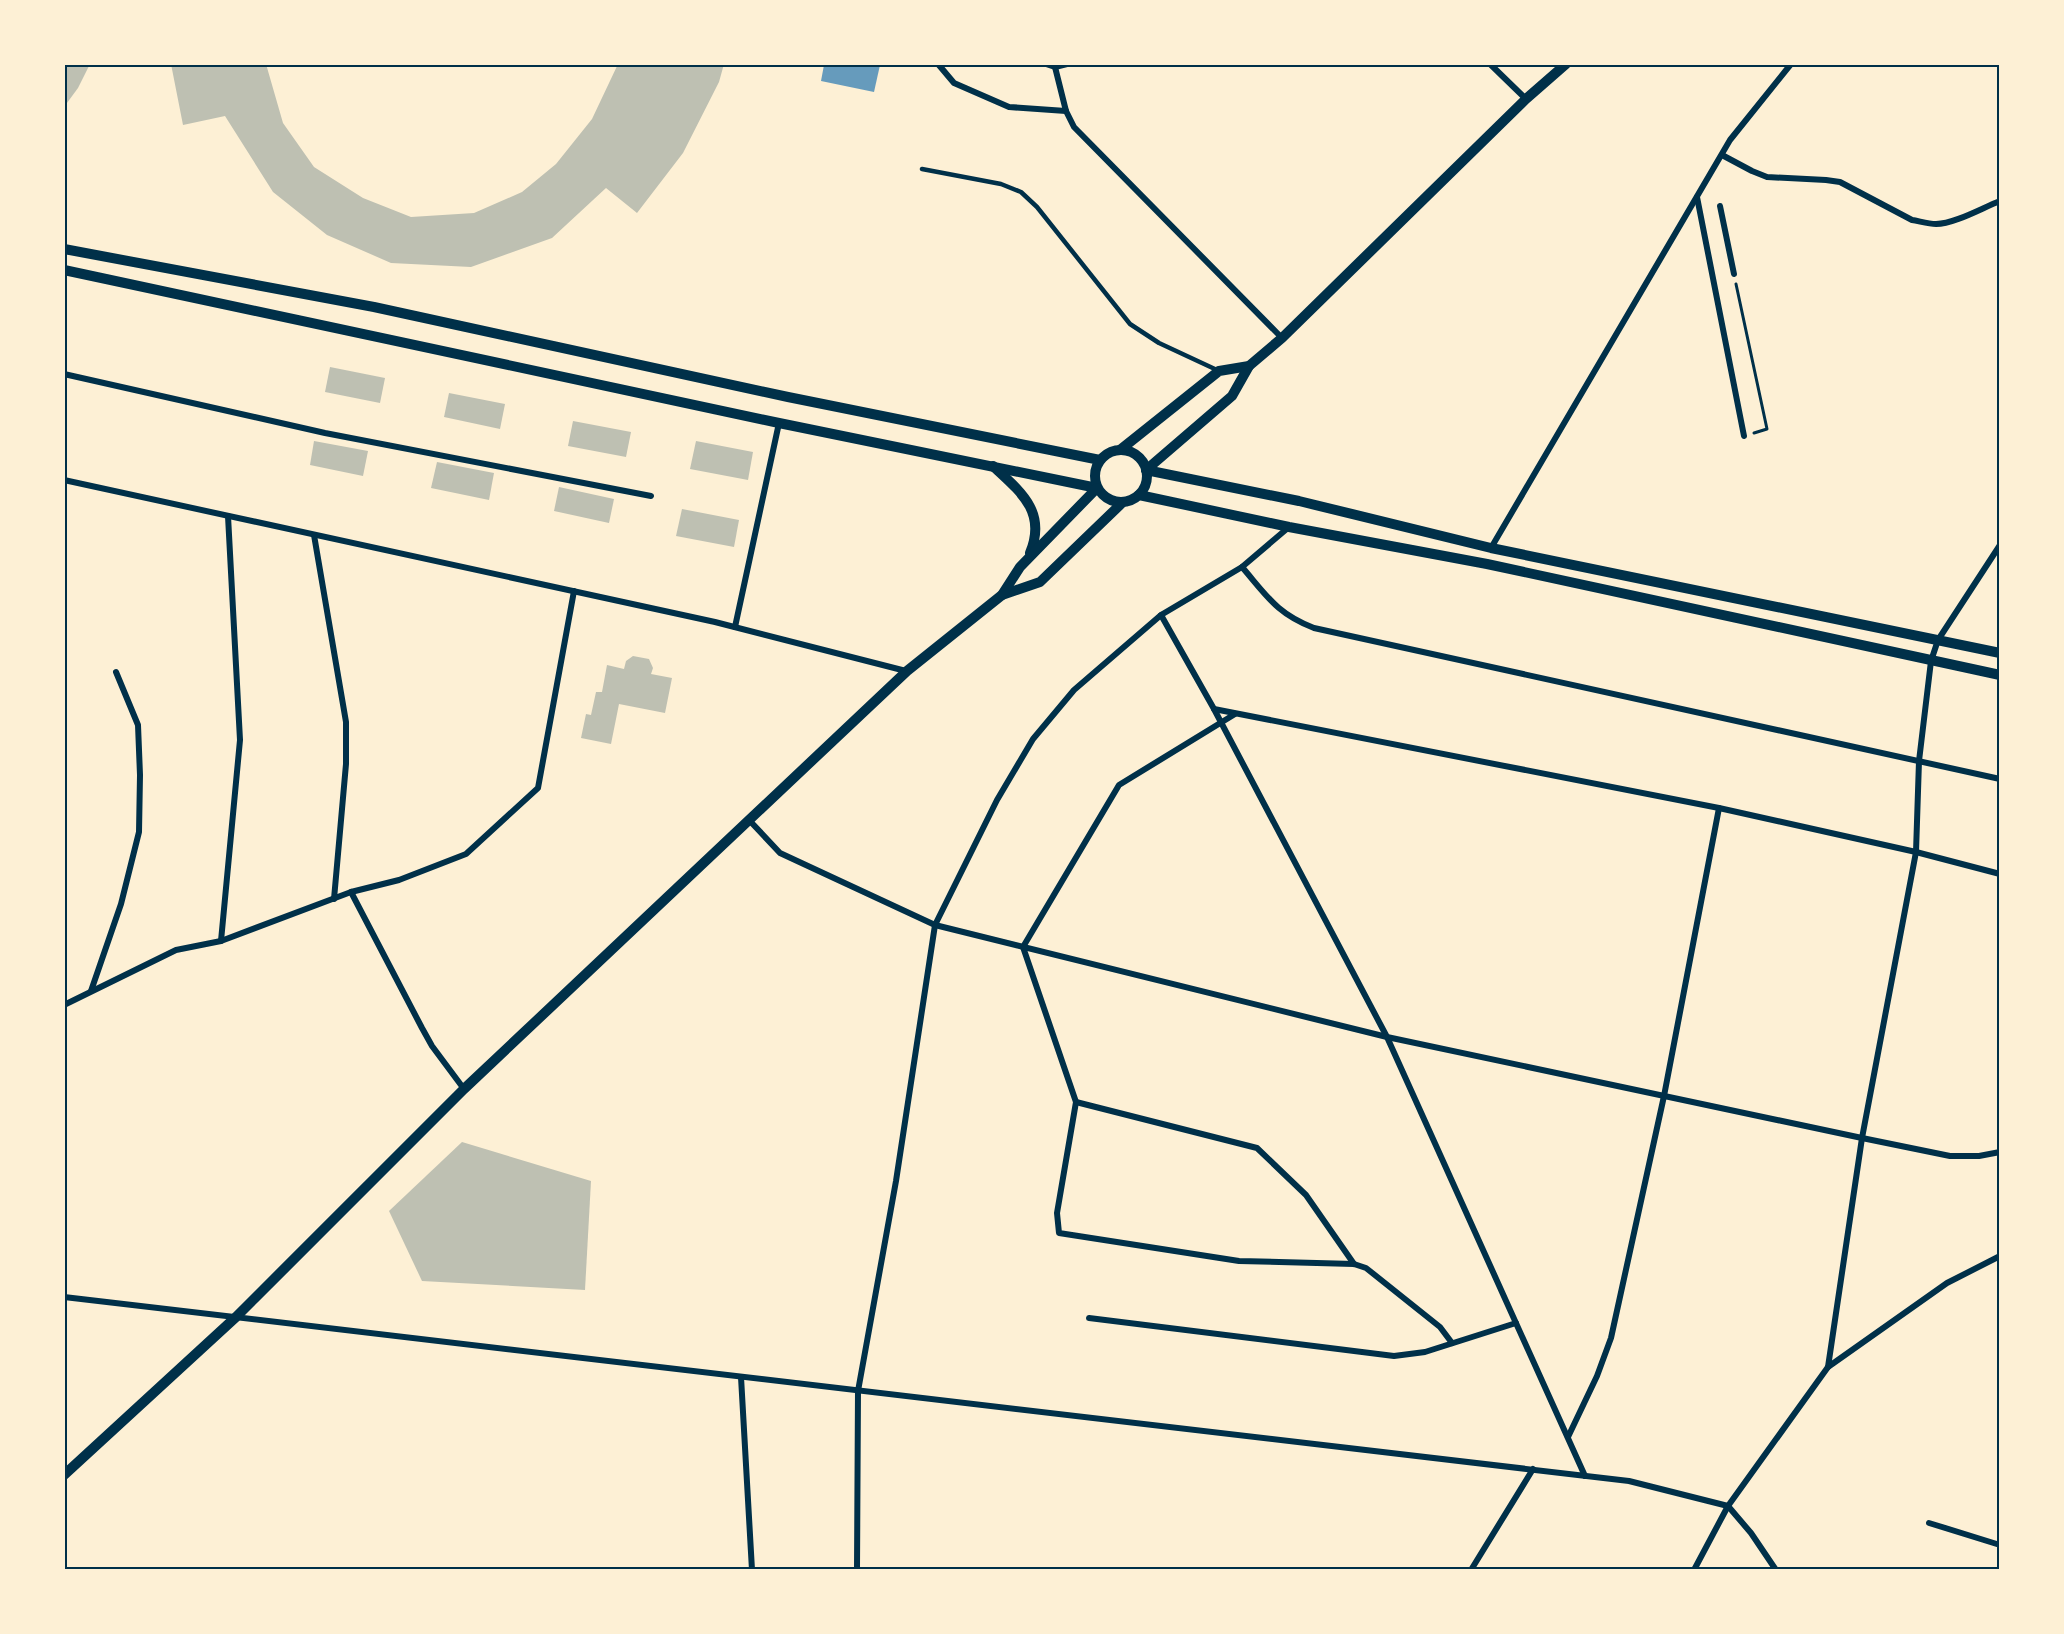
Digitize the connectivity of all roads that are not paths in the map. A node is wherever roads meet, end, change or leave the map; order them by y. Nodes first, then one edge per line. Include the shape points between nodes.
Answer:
1 (938, 64) edge
2 (1046, 64) edge
3 (1067, 64) edge
4 (1490, 64) edge
5 (1566, 64) edge
6 (1791, 64) edge
7 (1054, 67) junction
8 (1526, 99) junction
9 (1066, 111) junction
10 (1722, 155) junction
11 (922, 169) dead end
12 (1697, 197) junction
13 (2000, 201) edge
14 (1720, 206) dead end
15 (64, 249) edge
16 (64, 270) edge
17 (1734, 274) road end
18 (1282, 338) junction
19 (1249, 366) junction
20 (1219, 371) junction
21 (64, 374) edge
22 (779, 423) junction
23 (1744, 436) road end
24 (1120, 450) junction
25 (1100, 460) junction
26 (993, 466) junction
27 (1146, 470) junction
28 (64, 480) edge
29 (1097, 488) junction
30 (1139, 495) junction
31 (651, 496) dead end
32 (1122, 503) junction
33 (228, 516) junction
34 (1289, 527) junction
35 (314, 535) junction
36 (2000, 545) edge
37 (1491, 548) junction
38 (1028, 559) junction
39 (1242, 567) junction
40 (574, 591) junction
41 (1002, 595) junction
42 (1161, 615) junction
43 (735, 627) junction
44 (1938, 640) junction
45 (2000, 652) edge
46 (1931, 662) junction
47 (907, 671) junction
48 (116, 672) dead end
49 (2000, 675) edge
50 (1214, 709) junction
51 (1235, 714) junction
52 (1222, 723) junction
53 (1919, 761) junction
54 (2000, 779) edge
55 (1719, 808) junction
56 (749, 820) junction
57 (1916, 852) junction
58 (2000, 874) edge
59 (351, 892) junction
60 (334, 899) junction
61 (935, 925) junction
62 (221, 941) junction
63 (1023, 947) junction
64 (91, 991) junction
65 (64, 1005) edge
66 (1387, 1037) junction
67 (464, 1089) junction
68 (1664, 1096) junction
69 (1076, 1102) junction
70 (1862, 1138) junction
71 (2000, 1152) edge
72 (2000, 1256) edge
73 (1354, 1264) junction
74 (64, 1297) edge
75 (236, 1317) junction
76 (1089, 1318) dead end
77 (1516, 1323) junction
78 (1452, 1343) junction
79 (1828, 1367) junction
80 (741, 1377) junction
81 (858, 1391) junction
82 (1568, 1437) junction
83 (1533, 1469) junction
84 (64, 1475) edge
85 (1585, 1476) junction
86 (1728, 1506) junction
87 (1929, 1523) dead end
88 (2000, 1545) edge
89 (752, 1569) edge
90 (857, 1569) edge
91 (1471, 1569) edge
92 (1694, 1569) edge
93 (1776, 1569) edge

1 - 9 street via 954,83 1009,107
2 - 7 street
3 - 7 street
4 - 8 street
5 - 8 street
6 - 10 street
7 - 9 street
8 - 18 street
9 - 18 street via 1074,127
10 - 12 street
10 - 13 street via 1767,177 1840,182 1924,223 1946,222
11 - 20 lane via 1001,184 1021,192 1130,324 1159,343
12 - 23 street
12 - 37 street
14 - 17 street
15 - 25 street via 374,307
16 - 22 street
18 - 19 street
19 - 20 street
19 - 27 street via 1232,396
20 - 24 street
21 - 31 street via 325,433
22 - 26 street
22 - 43 street
24 - 25 street
24 - 27 street via 1138,456
25 - 29 street via 1094,475
26 - 29 street
26 - 38 street via 1031,509 1037,526
27 - 30 street via 1146,483
27 - 37 street via 1299,501
28 - 33 street
29 - 32 street via 1109,500
29 - 38 street
30 - 32 street
30 - 34 street
32 - 41 street via 1040,582
33 - 35 street
33 - 62 street via 240,740
34 - 39 street
34 - 46 street via 1487,564
35 - 40 street
35 - 60 street via 346,722
36 - 44 street
37 - 44 street
38 - 41 street
39 - 42 street
39 - 53 street via 1278,609 1314,628
40 - 43 street
40 - 59 street via 538,788 466,854 399,880
41 - 47 street
42 - 50 street
42 - 61 street via 1074,690 1033,739 997,800
43 - 47 street
44 - 45 street
44 - 46 street
46 - 49 street
46 - 53 street
47 - 56 street
48 - 64 street via 138,725 139,832
50 - 51 street
50 - 52 street
51 - 52 street
51 - 55 street
52 - 63 street via 1119,785
52 - 66 street
53 - 54 street
53 - 57 street
55 - 57 street
55 - 68 street
56 - 61 street via 780,853
56 - 67 street
57 - 58 street
57 - 70 street
59 - 60 street
59 - 67 street via 432,1046
60 - 62 street
61 - 63 street
61 - 81 street via 897,1181
62 - 64 street via 176,950
63 - 66 street
63 - 69 street
64 - 65 street
66 - 68 street
66 - 77 street
67 - 75 street
68 - 70 street
68 - 82 street via 1611,1338
69 - 73 street via 1257,1148 1306,1195
69 - 73 street via 1057,1213 1059,1233 1239,1261
70 - 71 street via 1950,1156
70 - 79 street
72 - 79 street via 1947,1283
73 - 78 street via 1366,1268 1440,1326
74 - 75 street
75 - 80 street
75 - 84 street
76 - 78 street via 1394,1356
77 - 78 street
77 - 82 street
79 - 86 street
80 - 81 street
80 - 89 street
81 - 83 street
81 - 90 street
82 - 85 street
83 - 85 street
83 - 91 street
85 - 86 street via 1629,1481
86 - 92 street
86 - 93 street
87 - 88 street

